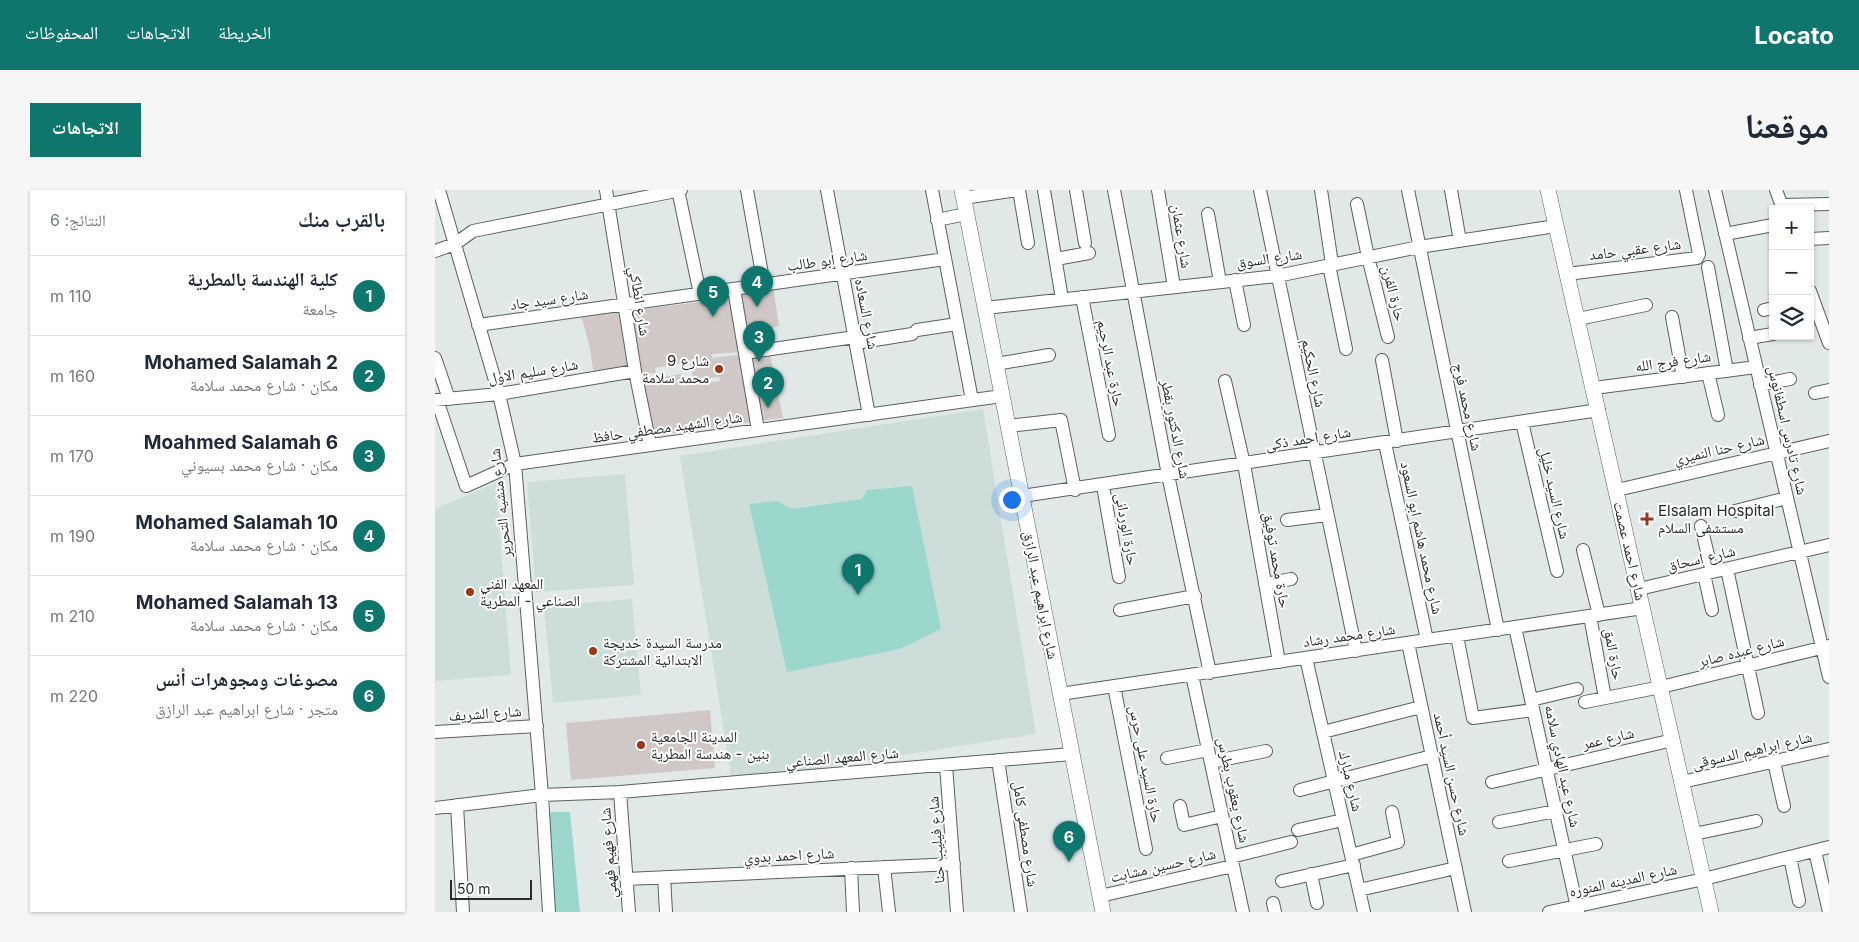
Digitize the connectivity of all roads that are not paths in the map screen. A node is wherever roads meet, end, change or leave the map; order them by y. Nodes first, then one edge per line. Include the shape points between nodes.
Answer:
1 (439, 190) edge
2 (606, 190) edge
3 (679, 190) edge
4 (747, 190) edge
5 (827, 190) edge
6 (932, 190) edge
7 (1018, 190) edge
8 (1044, 190) edge
9 (1076, 190) edge
10 (1113, 190) edge
11 (1158, 190) edge
12 (1260, 190) edge
13 (1321, 190) edge
14 (1408, 190) edge
15 (1451, 190) edge
16 (1548, 190) edge
17 (1686, 190) edge
18 (1715, 190) edge
19 (1776, 190) edge
20 (962, 194) edge
21 (1357, 204) dead end
22 (1829, 204) edge
23 (609, 205) junction
24 (1781, 205) edge
25 (1813, 205) edge
26 (966, 214) junction
27 (1208, 214) dead end
28 (937, 220) junction
29 (1557, 226) junction
30 (1769, 226) edge
31 (1725, 234) junction
32 (1829, 238) edge
33 (1814, 239) edge
34 (1460, 241) junction
35 (1028, 243) dead end
36 (455, 244) junction
37 (1419, 247) junction
38 (435, 251) edge
39 (1368, 257) junction
40 (945, 259) junction
41 (1056, 259) junction
42 (1331, 265) junction
43 (1708, 267) dead end
44 (843, 274) junction
45 (1567, 274) junction
46 (1277, 276) junction
47 (1235, 280) junction
48 (1221, 282) junction
49 (764, 285) junction
50 (1173, 287) junction
51 (734, 289) junction
52 (1134, 291) junction
53 (700, 294) junction
54 (1811, 295) edge
55 (1082, 297) junction
56 (1062, 299) junction
57 (625, 305) junction
58 (1646, 305) dead end
59 (985, 308) junction
60 (1672, 317) dead end
61 (1578, 319) junction
62 (1818, 319) edge
63 (957, 324) junction
64 (478, 325) junction
65 (1244, 325) dead end
66 (1769, 335) edge
67 (1388, 338) dead end
68 (1749, 338) junction
69 (855, 340) junction
70 (1829, 343) edge
71 (1346, 349) dead end
72 (745, 353) junction
73 (1049, 355) dead end
74 (435, 358) edge
75 (1382, 360) dead end
76 (996, 364) junction
77 (1756, 367) junction
78 (635, 371) junction
79 (1727, 371) junction
80 (1708, 373) junction
81 (1683, 376) junction
82 (1790, 379) dead end
83 (1225, 380) dead end
84 (1760, 385) junction
85 (1594, 388) junction
86 (1829, 390) edge
87 (1815, 393) dead end
88 (499, 394) junction
89 (1002, 396) junction
90 (440, 400) edge
91 (972, 400) junction
92 (1599, 410) junction
93 (869, 415) junction
94 (1718, 415) dead end
95 (1522, 422) junction
96 (1008, 426) junction
97 (758, 430) junction
98 (1457, 432) junction
99 (1109, 435) dead end
100 (1829, 441) edge
101 (1391, 442) junction
102 (650, 446) junction
103 (1775, 453) junction
104 (1315, 454) junction
105 (515, 464) junction
106 (1243, 464) junction
107 (1168, 475) junction
108 (1103, 486) junction
109 (1075, 490) junction
110 (1617, 490) junction
111 (1022, 496) junction
112 (1787, 498) junction
113 (1735, 510) dead end
114 (1327, 515) junction
115 (1287, 520) dead end
116 (1701, 526) dead end
117 (1829, 545) edge
118 (1583, 550) dead end
119 (1801, 552) junction
120 (1727, 569) junction
121 (1557, 571) dead end
122 (1708, 573) junction
123 (1119, 577) dead end
124 (1291, 579) dead end
125 (1265, 584) junction
126 (1639, 589) junction
127 (1195, 596) junction
128 (1643, 608) junction
129 (1120, 610) dead end
130 (1712, 610) dead end
131 (1595, 616) junction
132 (1515, 627) junction
133 (1498, 630) junction
134 (1457, 636) junction
135 (1427, 640) junction
136 (1407, 643) junction
137 (1826, 647) edge
138 (1356, 651) junction
139 (1306, 658) junction
140 (1279, 662) junction
141 (1748, 666) junction
142 (1210, 672) junction
143 (1192, 675) junction
144 (1829, 677) edge
145 (1114, 686) junction
146 (1661, 688) junction
147 (1577, 689) dead end
148 (1061, 694) junction
149 (1605, 698) junction
150 (1585, 702) dead end
151 (1532, 705) junction
152 (1421, 708) junction
153 (1758, 712) dead end
154 (537, 726) junction
155 (435, 732) edge
156 (1323, 732) junction
157 (1673, 740) junction
158 (1829, 749) edge
159 (1266, 751) dead end
160 (1072, 754) junction
161 (1210, 756) junction
162 (1432, 756) junction
163 (1167, 758) dead end
164 (998, 760) junction
165 (1774, 762) junction
166 (946, 764) junction
167 (1547, 769) junction
168 (1335, 781) junction
169 (1492, 782) dead end
170 (1682, 782) junction
171 (1300, 790) dead end
172 (620, 792) junction
173 (542, 795) junction
174 (457, 805) junction
175 (1180, 806) dead end
176 (1784, 806) dead end
177 (435, 808) edge
178 (1556, 811) junction
179 (1392, 812) dead end
180 (1222, 816) junction
181 (1343, 820) junction
182 (1756, 821) dead end
183 (1499, 822) dead end
184 (1298, 830) dead end
185 (1694, 834) junction
186 (1291, 842) dead end
187 (1596, 844) dead end
188 (1829, 848) edge
189 (1146, 849) dead end
190 (1565, 851) junction
191 (1815, 851) junction
192 (1790, 857) junction
193 (1352, 860) junction
194 (1232, 861) junction
195 (1509, 861) dead end
196 (954, 864) junction
197 (884, 867) junction
198 (851, 868) junction
199 (1456, 868) junction
200 (1311, 874) junction
201 (664, 877) junction
202 (626, 879) junction
203 (1704, 879) junction
204 (1282, 880) dead end
205 (1359, 890) junction
206 (1100, 896) junction
207 (1799, 901) dead end
208 (1317, 903) dead end
209 (1577, 909) edge
210 (463, 912) edge
211 (549, 912) edge
212 (629, 912) edge
213 (666, 912) edge
214 (853, 912) edge
215 (889, 912) edge
216 (957, 912) edge
217 (1021, 912) edge
218 (1103, 912) edge
219 (1243, 912) edge
220 (1364, 912) edge
221 (1465, 912) edge
222 (1549, 912) edge
223 (1711, 912) edge
224 (1829, 912) edge

1 - 36 street, شارع منشيه التحرير
2 - 23 street, شارع انطاكي
3 - 23 street
3 - 53 street
4 - 49 street
5 - 44 street, شارع السعاده
6 - 28 street
7 - 20 street
7 - 35 street
8 - 41 street
9 - 41 street via 1087,248
10 - 52 street, شارع الدكتور بقطر
11 - 50 street, شارع عثمان
12 - 46 street, شارع الحكيم
13 - 42 street
14 - 37 street, شارع محمد فرج
15 - 34 street
16 - 29 main road, شارع احمد عصمت
17 - 45 street, شارع عقبي حامد via 1699,254 1697,258
18 - 31 street, شارع تادرس اسطفانوس
19 - 24 street
20 - 26 main road, شارع ابراهيم عبد الرازق
21 - 39 street, حارة الفرن
22 - 25 street
23 - 36 street via 473,231
23 - 57 street, شارع انطاكي
26 - 28 street
26 - 59 main road, شارع ابراهيم عبد الرازق
27 - 48 street
28 - 40 street
29 - 34 street, شارع السوق
29 - 45 main road, شارع احمد عصمت
30 - 31 street
31 - 68 street, شارع تادرس اسطفانوس
32 - 33 street
34 - 37 street, شارع السوق
36 - 38 street
36 - 64 street, شارع منشيه التحرير
37 - 39 street, شارع السوق
37 - 98 street, شارع محمد فرج
39 - 42 street, شارع السوق
39 - 67 street, حارة الفرن
40 - 44 street, شارع ابو طالب
40 - 63 street
41 - 56 street
42 - 46 street, شارع السوق
42 - 71 street
43 - 79 street
44 - 49 street, شارع ابو طالب
44 - 69 street, شارع السعاده
45 - 61 main road, شارع احمد عصمت
46 - 47 street, شارع السوق
46 - 104 street, شارع الحكيم
47 - 48 street, شارع السوق
47 - 65 street
48 - 50 street, شارع السوق
49 - 51 street, شارع ابو طالب
50 - 52 street, شارع السوق
51 - 53 street, شارع ابو طالب
51 - 72 street
52 - 55 street, شارع السوق
52 - 107 street, شارع الدكتور بقطر
53 - 57 street, شارع ابو طالب
54 - 62 street
55 - 56 street, شارع السوق
55 - 99 street, حارة عبد الرحيم
56 - 59 street, شارع السوق
57 - 64 street, شارع سيد جاد
57 - 78 street, شارع انطاكي
58 - 61 street
59 - 76 main road, شارع ابراهيم عبد الرازق
60 - 81 street
61 - 85 main road, شارع احمد عصمت
62 - 70 street
63 - 69 street
63 - 91 street
64 - 88 street, شارع منشيه التحرير
66 - 68 street
68 - 77 street, شارع تادرس اسطفانوس
69 - 72 street
69 - 93 street, شارع السعاده
72 - 97 street
73 - 76 street
74 - 90 street
75 - 101 street, شارع محمد هاشم ابو السعود
76 - 89 main road, شارع ابراهيم عبد الرازق
77 - 79 street, شارع فرج الله
77 - 84 street, شارع تادرس اسطفانوس
78 - 88 street, شارع سليم الاول
78 - 102 street, شارع انطاكي
79 - 80 street, شارع فرج الله
80 - 81 street, شارع فرج الله
80 - 94 street
81 - 85 street, شارع فرج الله
82 - 84 street
83 - 106 street, حارة محمد توفيق
84 - 103 street, شارع تادرس اسطفانوس
85 - 92 main road, شارع احمد عصمت
86 - 87 street
88 - 90 street, شارع سليم الاول
88 - 105 street, شارع منشيه التحرير
89 - 91 street, شارع الشهيد مصطفي حافظ
89 - 96 main road, شارع ابراهيم عبد الرازق
90 - 105 street, شارع الشهيد مصطفي حافظ via 466,486
91 - 93 street, شارع الشهيد مصطفي حافظ
92 - 95 street, شارع احمد ذكى
92 - 110 main road, شارع احمد عصمت
93 - 97 street, شارع الشهيد مصطفي حافظ
95 - 98 street, شارع احمد ذكى
95 - 121 street, شارع السيد خليل
96 - 109 street via 1061,420
96 - 111 main road, شارع ابراهيم عبد الرازق
97 - 102 street, شارع الشهيد مصطفي حافظ
98 - 101 street, شارع احمد ذكى
98 - 133 street, شارع محمد فرج
100 - 103 street, شارع حنا النميري
101 - 104 street, شارع احمد ذكى
101 - 135 street, شارع محمد هاشم ابو السعود
102 - 105 street, شارع الشهيد مصطفي حافظ
103 - 110 street, شارع حنا النميري
103 - 112 street, شارع تادرس اسطفانوس
104 - 106 street, شارع احمد ذكى
104 - 114 street, شارع الحكيم
105 - 154 street, شارع منشيه التحرير
106 - 107 street, شارع احمد ذكى
106 - 125 street, حارة محمد توفيق
107 - 108 street, شارع احمد ذكى
107 - 127 street, شارع الدكتور بقطر
108 - 109 street, شارع احمد ذكى
108 - 123 street, حارة الوردانى
109 - 111 street, شارع احمد ذكى
110 - 126 main road, شارع احمد عصمت
111 - 148 main road, شارع ابراهيم عبد الرازق
112 - 113 street
112 - 119 street, شارع تادرس اسطفانوس
114 - 115 street
114 - 138 street, شارع الحكيم
116 - 122 street
117 - 119 street, شارع اسحاق
118 - 131 street, حارة المق
119 - 120 street, شارع اسحاق
119 - 137 street, شارع تادرس اسطفانوس
120 - 122 street, شارع اسحاق
120 - 141 street
122 - 126 street, شارع اسحاق
122 - 130 street
124 - 125 street
125 - 140 street, حارة محمد توفيق
126 - 128 main road, شارع احمد عصمت
127 - 129 street
127 - 142 street, شارع الدكتور بقطر
128 - 131 street, شارع محمد رشاد
128 - 146 main road, شارع احمد عصمت
131 - 132 street, شارع محمد رشاد
131 - 149 street, حارة المق
132 - 133 street, شارع محمد رشاد
132 - 151 street, شارع عبد الهادي سلامه
133 - 134 street, شارع محمد رشاد
134 - 135 street, شارع محمد رشاد
134 - 151 street via 1473,718
135 - 136 street, شارع محمد رشاد
136 - 138 street, شارع محمد رشاد
136 - 152 street, شارع حسن السيد أحمد
137 - 141 street, شارع عبده صابر
137 - 144 street, شارع تادرس اسطفانوس
138 - 139 street, شارع محمد رشاد
139 - 140 street, شارع محمد رشاد
139 - 156 street, شارع مبارك
140 - 142 street, شارع محمد رشاد
141 - 146 street, شارع عبده صابر
141 - 153 street
142 - 143 street, شارع محمد رشاد
143 - 145 street, شارع محمد رشاد
143 - 161 street, شارع يعقوب بطرس
145 - 148 street, شارع محمد رشاد
145 - 189 street, حارة السيد على حرس
146 - 149 street, شارع عبده صابر
146 - 157 main road, شارع احمد عصمت
147 - 151 street
148 - 160 main road, شارع ابراهيم عبد الرازق
149 - 150 street, شارع عبده صابر
151 - 167 street, شارع عبد الهادي سلامه
152 - 156 street
152 - 162 street, شارع حسن السيد أحمد
154 - 155 street, شارع الشريف
154 - 173 street, شارع منشيه التحرير
156 - 168 street, شارع مبارك
157 - 167 street, شارع عمر
157 - 170 main road, شارع احمد عصمت
158 - 165 street, شارع ابراهيم الدسوقى
159 - 161 street
160 - 164 street, شارع المعهد الصناعي
160 - 206 main road, شارع ابراهيم عبد الرازق
161 - 163 street
161 - 180 street, شارع يعقوب بطرس
162 - 168 street
162 - 199 street, شارع حسن السيد أحمد
164 - 166 street, شارع المعهد الصناعي
164 - 217 street, شارع مصطفى كامل
165 - 170 street, شارع ابراهيم الدسوقى
165 - 176 street
166 - 172 street, شارع المعهد الصناعي
166 - 196 street, شارع فيليب حنا
167 - 169 street, شارع عمر
167 - 178 street, شارع عبد الهادي سلامه
168 - 171 street
168 - 181 street, شارع مبارك
170 - 185 main road, شارع احمد عصمت
172 - 173 street, شارع المعهد الصناعي
172 - 202 street, شارع فهيم فهمي
173 - 174 street, شارع المعهد الصناعي
173 - 211 street, شارع منشيه التحرير
174 - 177 street, شارع المعهد الصناعي
174 - 210 street
175 - 180 street via 1184,825
178 - 183 street
178 - 190 street, شارع عبد الهادي سلامه
179 - 193 street via 1398,842
180 - 194 street, شارع يعقوب بطرس
181 - 184 street
181 - 193 street, شارع مبارك
182 - 185 street
185 - 203 main road, شارع احمد عصمت
186 - 194 street, شارع حسين مشابت
187 - 190 street
188 - 191 street, شارع المدينه المنوره
190 - 195 street
190 - 209 street, شارع عبد الهادي سلامه
191 - 192 street, شارع المدينه المنوره
191 - 224 street
192 - 203 street, شارع المدينه المنوره
192 - 207 street
193 - 200 street
193 - 205 street, شارع مبارك
194 - 206 street, شارع حسين مشابت
194 - 219 street, شارع يعقوب بطرس
196 - 197 street, شارع احمد بدوي
196 - 216 street, شارع فيليب حنا
197 - 198 street, شارع احمد بدوي
197 - 215 street
198 - 201 street, شارع احمد بدوي
198 - 214 street
199 - 205 street
199 - 221 street, شارع حسن السيد أحمد
200 - 204 street
200 - 208 street
201 - 202 street, شارع احمد بدوي
201 - 213 street
202 - 212 street, شارع فهيم فهمي
203 - 209 street, شارع المدينه المنوره
203 - 223 main road, شارع احمد عصمت
205 - 220 street, شارع مبارك
206 - 218 main road, شارع ابراهيم عبد الرازق
209 - 222 street, شارع المدينه المنوره

